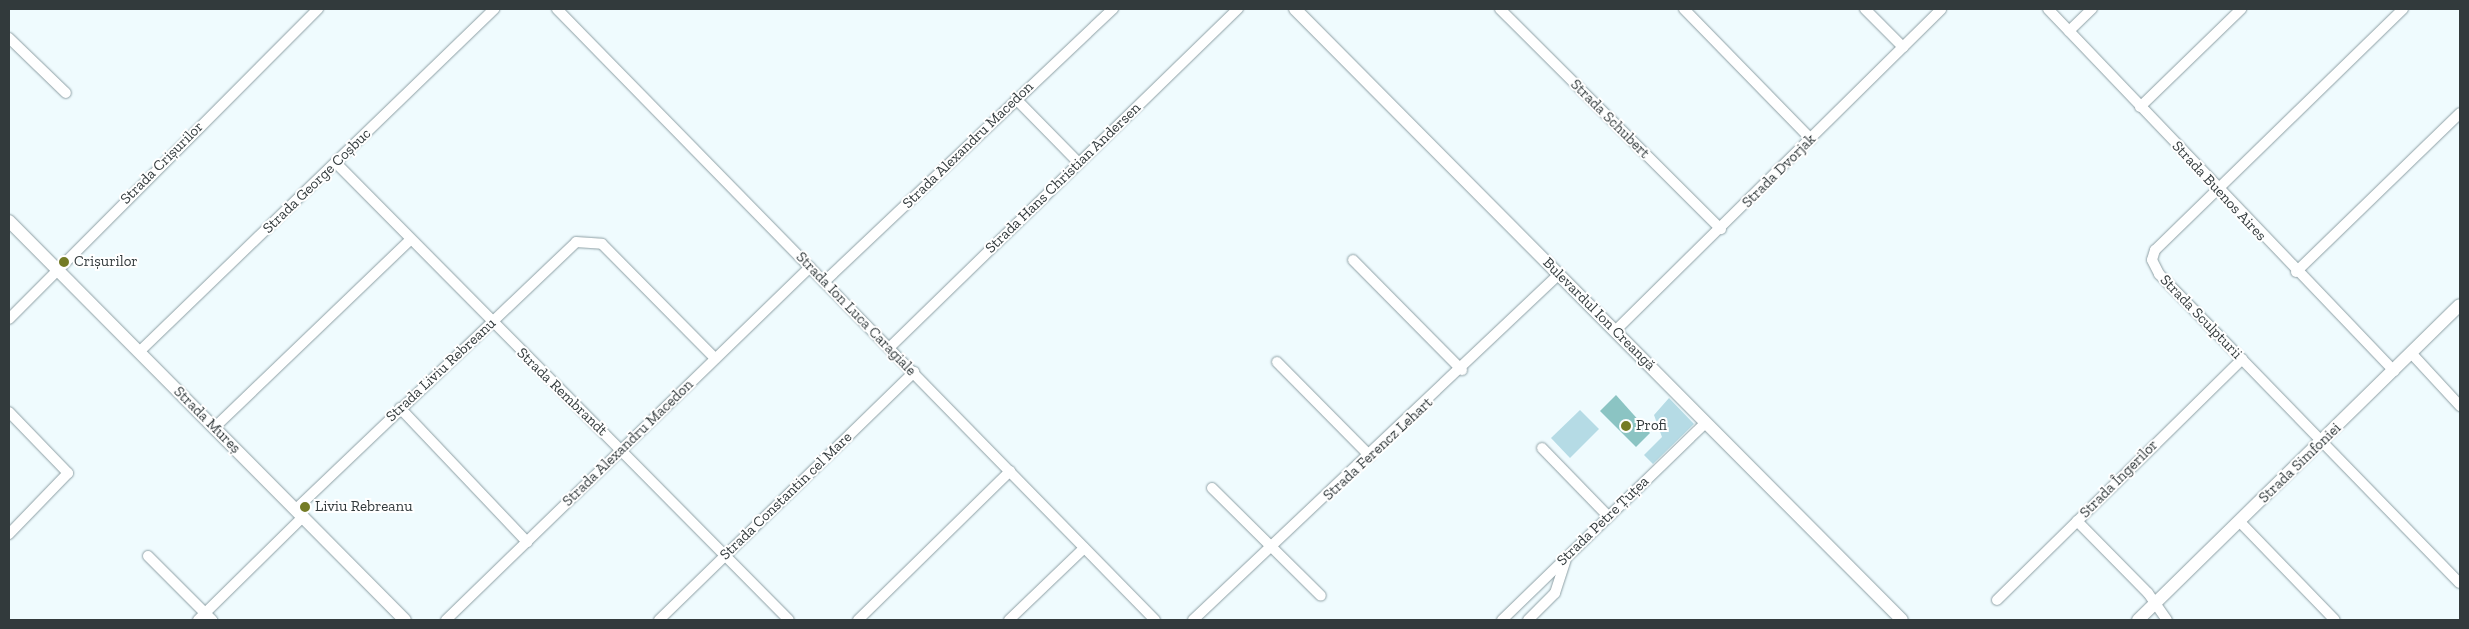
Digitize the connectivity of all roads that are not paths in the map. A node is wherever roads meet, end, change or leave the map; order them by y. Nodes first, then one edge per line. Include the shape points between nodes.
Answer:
1 (318, 9) edge
2 (494, 9) edge
3 (557, 9) edge
4 (1113, 9) edge
5 (1238, 9) edge
6 (1295, 9) edge
7 (1500, 9) edge
8 (1684, 9) edge
9 (1865, 9) edge
10 (1942, 9) edge
11 (2048, 9) edge
12 (2092, 9) edge
13 (2241, 9) edge
14 (2403, 9) edge
15 (2069, 31) junction
16 (9, 38) edge
17 (1903, 47) junction
18 (66, 93) dead end
19 (1016, 99) junction
20 (2140, 107) junction
21 (2460, 113) edge
22 (1812, 139) junction
23 (336, 163) junction
24 (1079, 163) junction
25 (2217, 190) junction
26 (9, 221) edge
27 (1721, 229) junction
28 (409, 241) junction
29 (1354, 260) dead end
30 (810, 267) junction
31 (58, 269) junction
32 (2296, 272) junction
33 (1559, 274) junction
34 (824, 282) junction
35 (2460, 305) edge
36 (9, 319) edge
37 (493, 324) junction
38 (1615, 331) junction
39 (889, 348) junction
40 (139, 352) junction
41 (2412, 354) junction
42 (715, 358) junction
43 (2242, 359) junction
44 (1277, 362) dead end
45 (1462, 370) junction
46 (2394, 371) junction
47 (914, 372) junction
48 (2460, 406) edge
49 (400, 408) junction
50 (9, 412) edge
51 (1705, 423) junction
52 (214, 428) junction
53 (2323, 441) junction
54 (1542, 448) dead end
55 (621, 449) junction
56 (1370, 456) junction
57 (1010, 472) junction
58 (1212, 488) dead end
59 (300, 512) junction
60 (1608, 516) junction
61 (2078, 521) junction
62 (2240, 522) junction
63 (9, 534) edge
64 (527, 542) junction
65 (1084, 548) junction
66 (1272, 548) junction
67 (726, 555) junction
68 (148, 556) dead end
69 (1567, 556) junction
70 (2460, 583) edge
71 (1321, 596) dead end
72 (1997, 600) dead end
73 (2153, 606) junction
74 (205, 618) edge
75 (405, 620) edge
76 (446, 620) edge
77 (659, 620) edge
78 (789, 620) edge
79 (858, 620) edge
80 (1009, 620) edge
81 (1155, 620) edge
82 (1193, 620) edge
83 (1502, 620) edge
84 (1528, 620) edge
85 (1902, 620) edge
86 (2138, 620) edge
87 (2167, 620) edge
88 (2335, 620) edge

1 - 31 street, Strada Crișurilor
2 - 23 street, Strada George Coșbuc
3 - 30 street, Strada Ion Luca Caragiale
4 - 19 street, Strada Alexandru Macedon
5 - 24 street, Strada Hans Christian Andersen
6 - 33 street, Bulevardul Ion Creangă
7 - 27 street, Strada Schubert
8 - 22 street
9 - 17 street
10 - 17 street, Strada Dvorjak
11 - 15 street, Strada Buenos Aires
12 - 15 street
13 - 20 street
14 - 25 street, Strada Sculpturii
15 - 20 street, Strada Buenos Aires
16 - 18 street
17 - 22 street, Strada Dvorjak
19 - 24 street
19 - 34 street, Strada Alexandru Macedon
20 - 25 street, Strada Buenos Aires
21 - 32 street
22 - 27 street, Strada Dvorjak
23 - 28 street, Strada Rembrandt
23 - 40 street, Strada George Coșbuc
24 - 39 street, Strada Hans Christian Andersen
25 - 32 street, Strada Buenos Aires
25 - 43 street, Strada Sculpturii via 2155,250 2152,260 2159,274
26 - 31 street, Strada Mureș
27 - 38 street, Strada Dvorjak
28 - 37 street, Strada Rembrandt
28 - 52 street
29 - 45 street
30 - 34 street, Strada Ion Luca Caragiale
30 - 42 street, Strada Alexandru Macedon
31 - 36 street, Strada Crișurilor
31 - 40 street, Strada Mureș
32 - 46 street, Strada Buenos Aires
33 - 38 street, Bulevardul Ion Creangă
33 - 45 street, Strada Ferencz Lehart
34 - 39 street, Strada Ion Luca Caragiale
35 - 41 street, Strada Simfoniei
37 - 42 street, Strada Liviu Rebreanu via 554,260 576,242 590,240 602,244
37 - 49 street, Strada Liviu Rebreanu
37 - 55 street, Strada Rembrandt
38 - 51 street, Bulevardul Ion Creangă
39 - 47 street, Strada Ion Luca Caragiale
40 - 52 street, Strada Mureș
41 - 46 street, Strada Simfoniei
41 - 48 street
42 - 55 street, Strada Alexandru Macedon
43 - 53 street, Strada Sculpturii
43 - 61 street, Strada Îngerilor
44 - 56 street
45 - 56 street, Strada Ferencz Lehart
46 - 53 street, Strada Simfoniei
47 - 57 street, Strada Ion Luca Caragiale
47 - 67 street, Strada Constantin cel Mare
49 - 59 street, Strada Liviu Rebreanu
49 - 64 street
50 - 63 street via 68,473
51 - 60 street, Strada Petre Țuțea
51 - 85 street, Bulevardul Ion Creangă
52 - 59 street, Strada Mureș
53 - 62 street, Strada Simfoniei
53 - 70 street, Strada Sculpturii
54 - 60 street
55 - 64 street, Strada Alexandru Macedon
55 - 67 street, Strada Rembrandt
56 - 66 street, Strada Ferencz Lehart
57 - 65 street, Strada Ion Luca Caragiale
57 - 79 street
58 - 66 street
59 - 74 street, Strada Liviu Rebreanu
59 - 75 street, Strada Mureș
60 - 69 street, Strada Petre Țuțea
61 - 72 street, Strada Îngerilor
61 - 73 street via 2148,593
62 - 73 street, Strada Simfoniei
62 - 88 street
64 - 76 street, Strada Alexandru Macedon
65 - 80 street
65 - 81 street, Strada Ion Luca Caragiale
66 - 71 street
66 - 82 street, Strada Ferencz Lehart
67 - 77 street, Strada Constantin cel Mare
67 - 78 street, Strada Rembrandt
68 - 74 street
69 - 83 street, Strada Petre Țuțea
69 - 84 street via 1555,593
73 - 86 street, Strada Simfoniei
73 - 87 street

